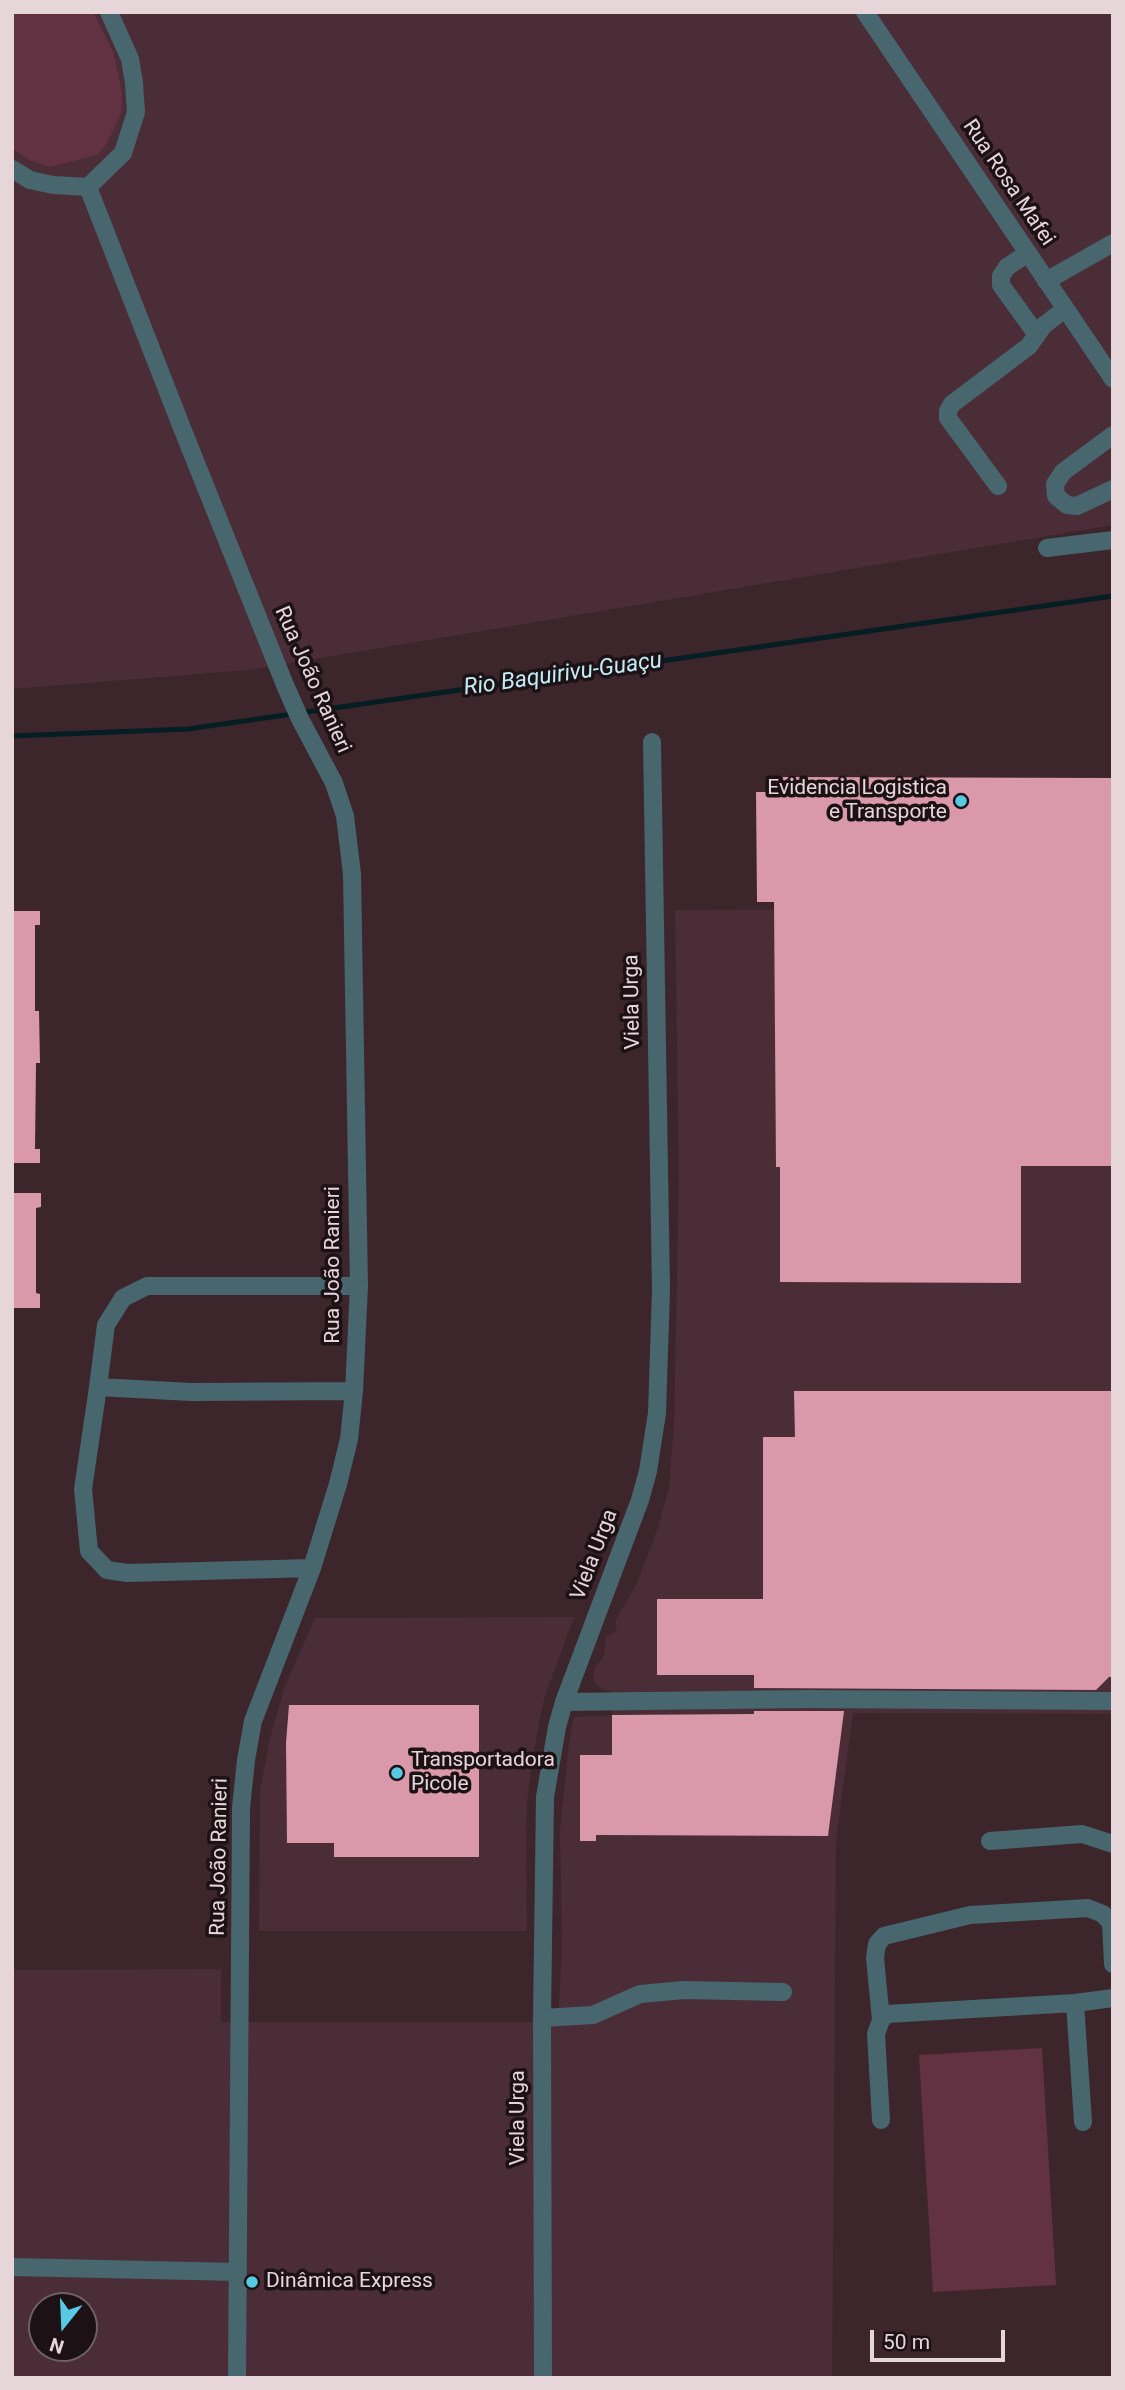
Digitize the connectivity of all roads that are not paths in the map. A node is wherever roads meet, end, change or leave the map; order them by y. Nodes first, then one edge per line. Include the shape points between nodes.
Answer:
1 (109, 12) edge
2 (865, 12) edge
3 (12, 169) edge
4 (88, 187) junction
5 (1113, 243) edge
6 (1028, 253) junction
7 (1046, 281) junction
8 (1065, 309) junction
9 (1037, 335) junction
10 (1113, 379) edge
11 (1113, 435) edge
12 (998, 486) dead end
13 (1113, 489) edge
14 (1113, 540) edge
15 (1047, 548) dead end
16 (652, 742) dead end
17 (359, 1286) junction
18 (98, 1387) junction
19 (354, 1391) junction
20 (312, 1568) junction
21 (1113, 1701) edge
22 (564, 1702) junction
23 (990, 1840) dead end
24 (1113, 1843) edge
25 (1113, 1964) edge
26 (783, 1992) dead end
27 (1113, 1998) edge
28 (1075, 2003) junction
29 (542, 2018) junction
30 (881, 2020) junction
31 (881, 2120) dead end
32 (1083, 2122) dead end
33 (12, 2266) edge
34 (238, 2272) junction
35 (237, 2378) edge
36 (543, 2378) edge

1 - 4 street via 130,59 136,112 123,153
2 - 6 street, Rua Rosa Mafei
3 - 4 street via 30,180
4 - 17 street, Rua João Ranieri via 285,685 334,783 345,817 352,874
5 - 7 street
6 - 7 street, Rua Rosa Mafei
6 - 9 street via 1007,267 1001,285
7 - 8 street, Rua Rosa Mafei
8 - 9 street
8 - 10 street, Rua Rosa Mafei
9 - 12 street via 948,411 948,418
11 - 13 street via 1063,472 1055,484 1056,496 1077,506
14 - 15 street
16 - 22 street, Viela Urga via 661,1290 657,1413 640,1500
17 - 18 street via 147,1286 123,1298 106,1325
17 - 19 street, Rua João Ranieri
18 - 19 street via 191,1392
18 - 20 street via 83,1489 89,1551 107,1570
19 - 20 street, Rua João Ranieri via 349,1439
20 - 34 street, Rua João Ranieri via 253,1721 241,1808
21 - 22 street
22 - 29 street, Viela Urga via 550,1762 544,1821
23 - 24 street via 1082,1834
25 - 30 street via 1111,1923 1088,1908 970,1915 884,1936 877,1944
26 - 29 street via 639,1994 593,2015
27 - 28 street
28 - 30 street via 887,2014
28 - 32 street
29 - 36 street, Viela Urga
30 - 31 street via 876,2034
33 - 34 street
34 - 35 street, Rua João Ranieri

